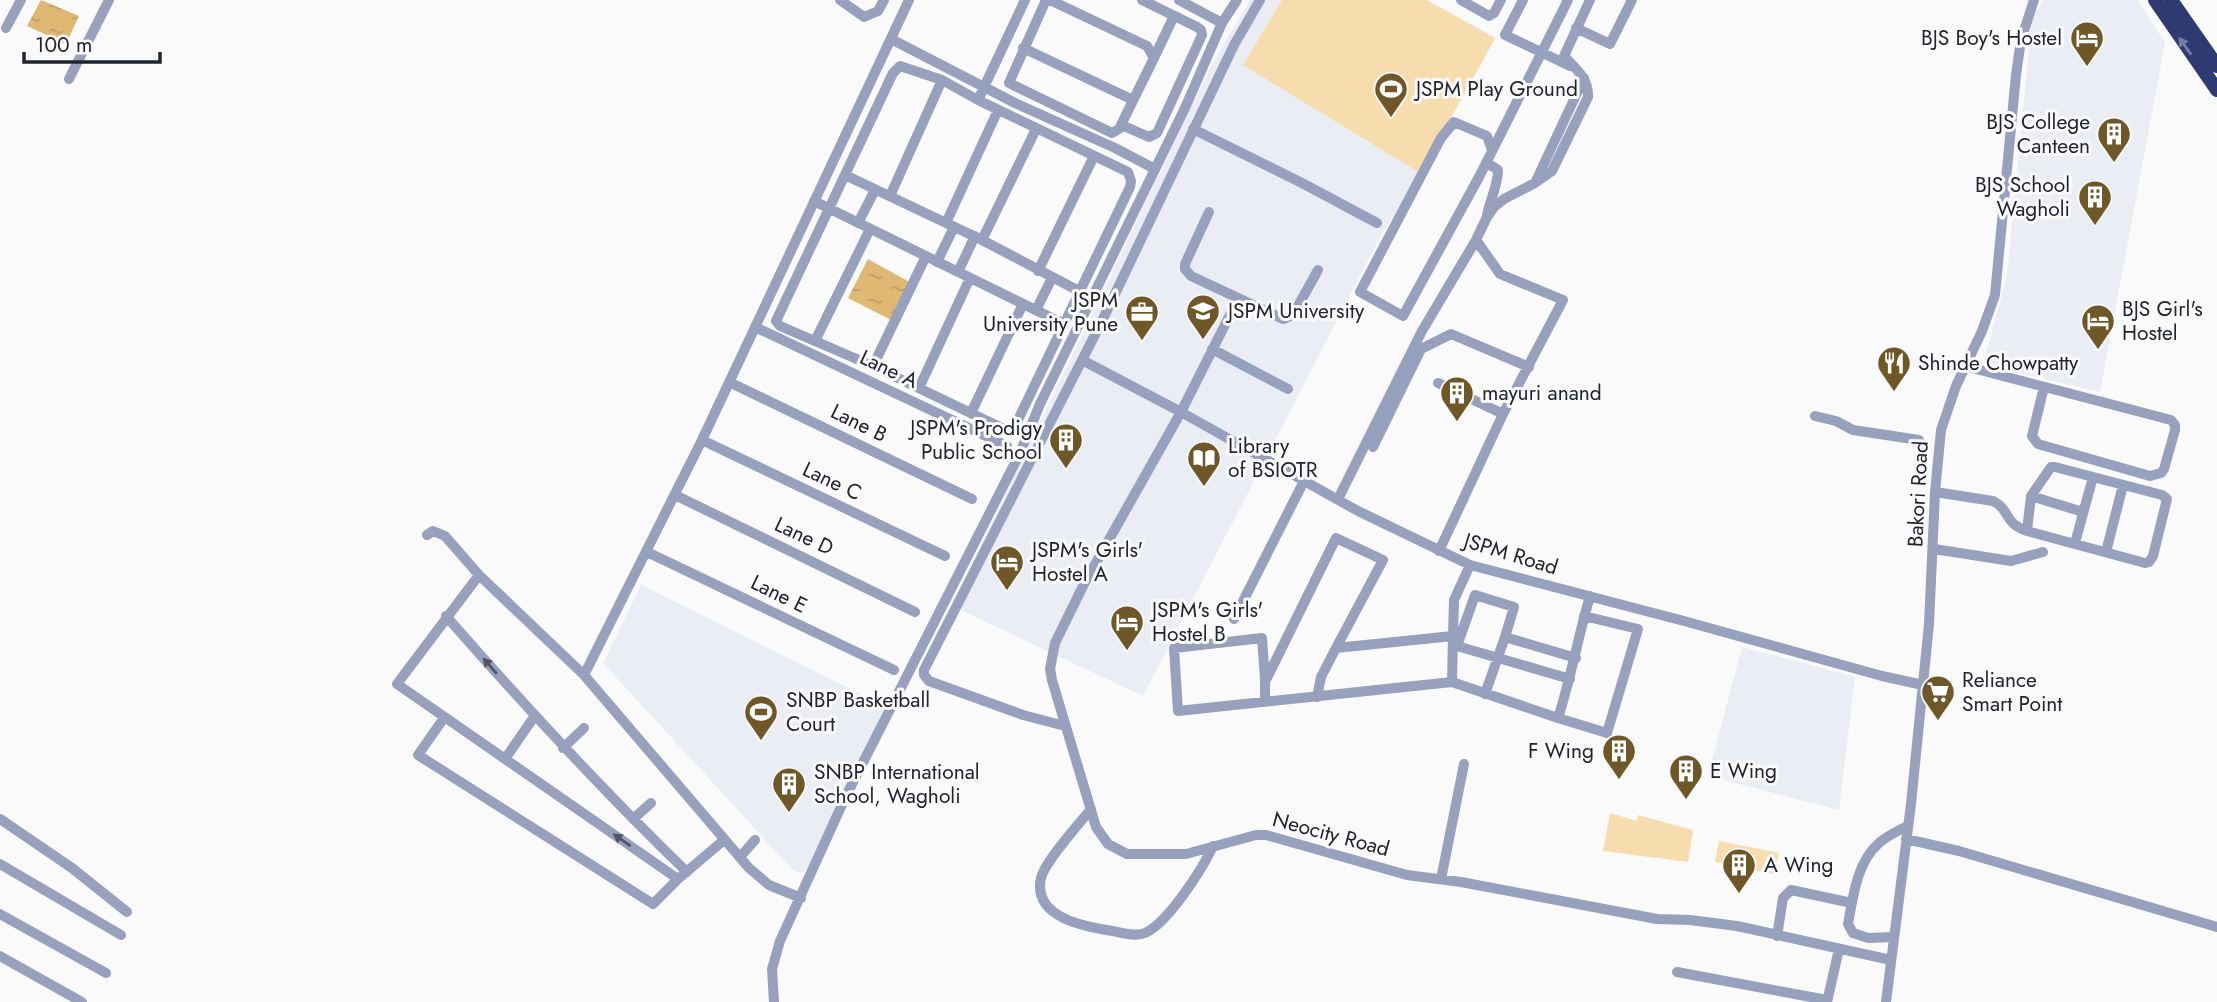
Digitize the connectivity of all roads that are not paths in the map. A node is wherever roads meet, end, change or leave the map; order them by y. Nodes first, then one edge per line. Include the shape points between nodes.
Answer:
1 (21, 0) edge
2 (109, 0) edge
3 (840, 0) edge
4 (884, 0) edge
5 (909, 0) edge
6 (1025, 0) edge
7 (1048, 0) edge
8 (1142, 0) edge
9 (1179, 0) edge
10 (1237, 0) edge
11 (1260, 0) edge
12 (1461, 0) edge
13 (1501, 0) edge
14 (1524, 0) edge
15 (1568, 0) edge
16 (1590, 0) edge
17 (1632, 0) edge
18 (2034, 0) edge
19 (2155, 0) edge
20 (2171, 0) edge
21 (1017, 15) junction
22 (1174, 16) junction
23 (1034, 23) junction
24 (1222, 23) junction
25 (6, 28) dead end
26 (1576, 28) junction
27 (891, 38) junction
28 (1023, 48) junction
29 (1542, 54) junction
30 (1154, 58) junction
31 (2217, 66) edge
32 (1580, 74) junction
33 (69, 79) dead end
34 (942, 80) junction
35 (984, 87) junction
36 (2217, 90) edge
37 (978, 100) junction
38 (1133, 100) junction
39 (998, 110) junction
40 (1120, 127) junction
41 (1036, 129) junction
42 (1072, 129) junction
43 (1193, 129) junction
44 (1066, 143) junction
45 (1492, 150) junction
46 (1094, 156) junction
47 (1487, 163) junction
48 (1155, 169) junction
49 (845, 175) junction
50 (875, 190) junction
51 (890, 196) junction
52 (814, 201) junction
53 (829, 209) junction
54 (1209, 212) dead end
55 (1486, 219) junction
56 (858, 223) junction
57 (1377, 223) dead end
58 (950, 225) junction
59 (870, 229) junction
60 (978, 238) junction
61 (1476, 240) junction
62 (926, 256) junction
63 (937, 262) junction
64 (1318, 270) dead end
65 (1038, 271) junction
66 (958, 272) junction
67 (970, 278) junction
68 (1052, 278) junction
69 (1079, 292) junction
70 (1238, 299) junction
71 (1023, 304) junction
72 (1072, 306) junction
73 (1036, 310) junction
74 (1085, 313) junction
75 (1064, 324) junction
76 (755, 327) junction
77 (815, 341) junction
78 (1212, 349) junction
79 (1082, 360) junction
80 (873, 366) junction
81 (1965, 366) junction
82 (1529, 367) junction
83 (729, 382) junction
84 (1438, 383) dead end
85 (2044, 387) junction
86 (919, 388) junction
87 (1288, 388) dead end
88 (1181, 412) junction
89 (971, 414) junction
90 (1503, 414) junction
91 (1815, 416) dead end
92 (702, 440) junction
93 (1919, 440) dead end
94 (1007, 446) dead end
95 (1373, 447) dead end
96 (2093, 477) junction
97 (1304, 481) junction
98 (2123, 485) junction
99 (1935, 492) junction
100 (675, 495) junction
101 (2031, 496) junction
102 (972, 499) dead end
103 (1338, 499) junction
104 (2084, 512) junction
105 (2027, 531) junction
106 (427, 535) dead end
107 (2075, 543) junction
108 (1934, 550) junction
109 (1439, 551) junction
110 (647, 552) junction
111 (2043, 552) dead end
112 (2106, 552) junction
113 (945, 556) dead end
114 (1470, 565) junction
115 (479, 575) junction
116 (1590, 596) junction
117 (915, 612) dead end
118 (446, 616) junction
119 (1584, 616) junction
120 (1234, 619) dead end
121 (1505, 637) junction
122 (1455, 642) junction
123 (1336, 648) junction
124 (1497, 657) junction
125 (1576, 658) junction
126 (894, 670) dead end
127 (584, 675) junction
128 (1570, 679) junction
129 (1265, 682) junction
130 (1452, 682) junction
131 (1923, 685) junction
132 (1485, 694) junction
133 (1317, 697) junction
134 (1265, 702) junction
135 (534, 717) junction
136 (444, 718) junction
137 (1558, 718) junction
138 (1065, 726) junction
139 (584, 728) dead end
140 (563, 747) junction
141 (505, 759) junction
142 (1464, 764) dead end
143 (651, 803) dead end
144 (1091, 809) junction
145 (0, 819) edge
146 (633, 820) junction
147 (1908, 826) junction
148 (1906, 839) junction
149 (724, 840) junction
150 (755, 840) dead end
151 (1213, 846) junction
152 (740, 857) junction
153 (0, 864) edge
154 (687, 872) junction
155 (678, 879) junction
156 (1441, 879) junction
157 (801, 898) junction
158 (1852, 903) junction
159 (127, 912) dead end
160 (0, 914) edge
161 (2217, 927) edge
162 (121, 935) dead end
163 (1777, 936) junction
164 (1894, 937) junction
165 (1839, 949) junction
166 (0, 957) edge
167 (1891, 960) junction
168 (1677, 972) dead end
169 (106, 973) dead end
170 (1827, 1001) edge
171 (82, 1002) edge
172 (774, 1002) edge
173 (1886, 1002) edge

1 - 25 street
2 - 33 street
3 - 4 street via 864,17 878,11
5 - 27 street
6 - 21 street
7 - 23 street
7 - 30 street via 1147,46
8 - 22 street
9 - 24 street
10 - 24 street
11 - 43 street
12 - 13 street via 1489,16
14 - 29 street via 1505,35
15 - 29 street
16 - 26 street
17 - 26 street via 1610,44
18 - 81 street, Bakori Road via 2016,75 1995,295
36 -> 19 highway
20 - 31 highway
21 - 23 street
21 - 35 street
22 - 30 street
22 - 40 street via 1202,30 1202,35 1157,133 1152,137
23 - 28 street
24 - 48 street
26 - 32 street via 1564,56
27 - 35 street
27 - 52 street
28 - 38 street
28 - 40 street via 1011,85 1112,133
29 - 32 street
29 - 45 street
30 - 38 street
32 - 55 street via 1535,183 1504,199
34 - 37 street
34 - 49 street via 905,66 896,68
34 - 51 street
35 - 37 street
35 - 42 street
37 - 39 street
38 - 40 street
39 - 41 street
39 - 58 street
41 - 44 street
41 - 60 street
42 - 44 street
42 - 48 street
43 - 57 street
43 - 79 street
44 - 46 street
45 - 47 street
45 - 47 street via 1487,136 1454,122 1441,138 1360,292 1403,316
46 - 65 street
46 - 69 street via 1128,172 1131,181
47 - 55 street via 1498,175
48 - 74 street
49 - 50 street
49 - 53 street
50 - 51 street
50 - 56 street
51 - 58 street
52 - 53 street
52 - 76 street
53 - 56 street
53 - 77 street via 776,321
54 - 70 street via 1185,269
55 - 61 street
56 - 59 street
58 - 60 street
58 - 63 street
59 - 62 street
59 - 77 street
60 - 65 street
60 - 66 street
61 - 82 street via 1500,274 1563,300
61 - 103 street via 1422,331
62 - 63 street
62 - 80 street
63 - 66 street
64 - 70 street via 1288,319
65 - 68 street
66 - 67 street
67 - 71 street
67 - 86 street
68 - 69 street
68 - 73 street
69 - 72 street
70 - 78 street, Neocity Road
71 - 73 street
71 - 89 street
72 - 74 street
72 - 75 street
73 - 75 street
74 - 157 street via 1020,453 845,799
75 - 89 street via 1015,426 1003,430
76 - 83 street
76 - 94 street, Lane A
77 - 80 street
78 - 87 street
78 - 88 street, Neocity Road
79 - 88 street, JSPM Road
79 - 138 street via 924,670 929,681
80 - 86 street
81 - 85 street
81 - 99 street, Bakori Road via 1941,430
82 - 90 street
82 - 95 street via 1451,334 1421,349
83 - 92 street
83 - 102 street, Lane B
84 - 90 street
85 - 85 street via 2171,420 2175,430 2164,469 2150,476 2038,444 2032,436
86 - 89 street
88 - 97 street, JSPM Road
88 - 138 street, Neocity Road via 1055,643 1050,669
90 - 109 street
91 - 93 street via 1853,430
92 - 100 street
92 - 113 street, Lane C
96 - 98 street
96 - 101 street via 2051,467
96 - 104 street
97 - 103 street, JSPM Road
97 - 120 street
98 - 112 street
98 - 112 street via 2162,495 2167,503 2149,562
99 - 105 street via 1993,501 2000,504 2009,522
99 - 108 street, Bakori Road
100 - 110 street
100 - 117 street, Lane D
101 - 104 street
101 - 105 street
103 - 109 street, JSPM Road
104 - 107 street
105 - 107 street
106 - 115 street via 433,531 445,536
107 - 112 street
108 - 111 street via 2011,561
108 - 131 street, Bakori Road
109 - 114 street, JSPM Road
110 - 126 street, Lane E
110 - 127 street
114 - 116 street, JSPM Road
114 - 122 street via 1454,600
115 - 118 street
115 - 127 street
116 - 119 street
116 - 131 street, JSPM Road
135 -> 118 street
118 - 136 street via 397,684
119 - 125 street
119 - 137 street via 1638,629 1607,733
121 - 122 street via 1514,607 1475,595
121 - 124 street
121 - 125 street
122 - 123 street
122 - 124 street
122 - 130 street
123 - 129 street via 1383,560 1336,538
123 - 133 street via 1321,677
124 - 128 street
124 - 132 street
125 - 128 street
127 - 149 street
128 - 137 street
129 - 134 street
129 - 134 street via 1262,638 1174,648 1178,711
130 - 132 street
130 - 133 street
131 - 147 street, Bakori Road
132 - 137 street
133 - 134 street
135 - 140 street
135 - 141 street
136 - 141 street
136 - 155 street via 418,755 653,904
138 - 144 street, Neocity Road
139 - 140 street
140 - 146 street
155 -> 141 street
142 - 156 street
143 - 146 street
144 - 151 street, Neocity Road via 1102,837 1127,854 1186,854
144 - 151 street via 1046,867 1040,884 1048,907 1073,923 1147,932 1196,880
145 - 159 street
146 - 154 street
147 - 148 street, Bakori Road
147 - 158 street via 1869,853
148 - 161 street
148 - 164 street, Bakori Road
149 - 152 street
149 - 154 street
150 - 152 street
151 - 156 street, Neocity Road via 1266,835 1407,875
152 - 157 street via 769,885
153 - 162 street
154 - 155 street
156 - 163 street, Neocity Road
157 - 172 street via 774,958
158 - 163 street via 1791,890 1783,898
158 - 164 street via 1848,924 1853,933 1868,938
160 - 169 street
163 - 165 street, Neocity Road
164 - 167 street, Bakori Road
165 - 167 street, Neocity Road
165 - 170 street
166 - 171 street
167 - 173 street, Bakori Road
168 - 170 street

